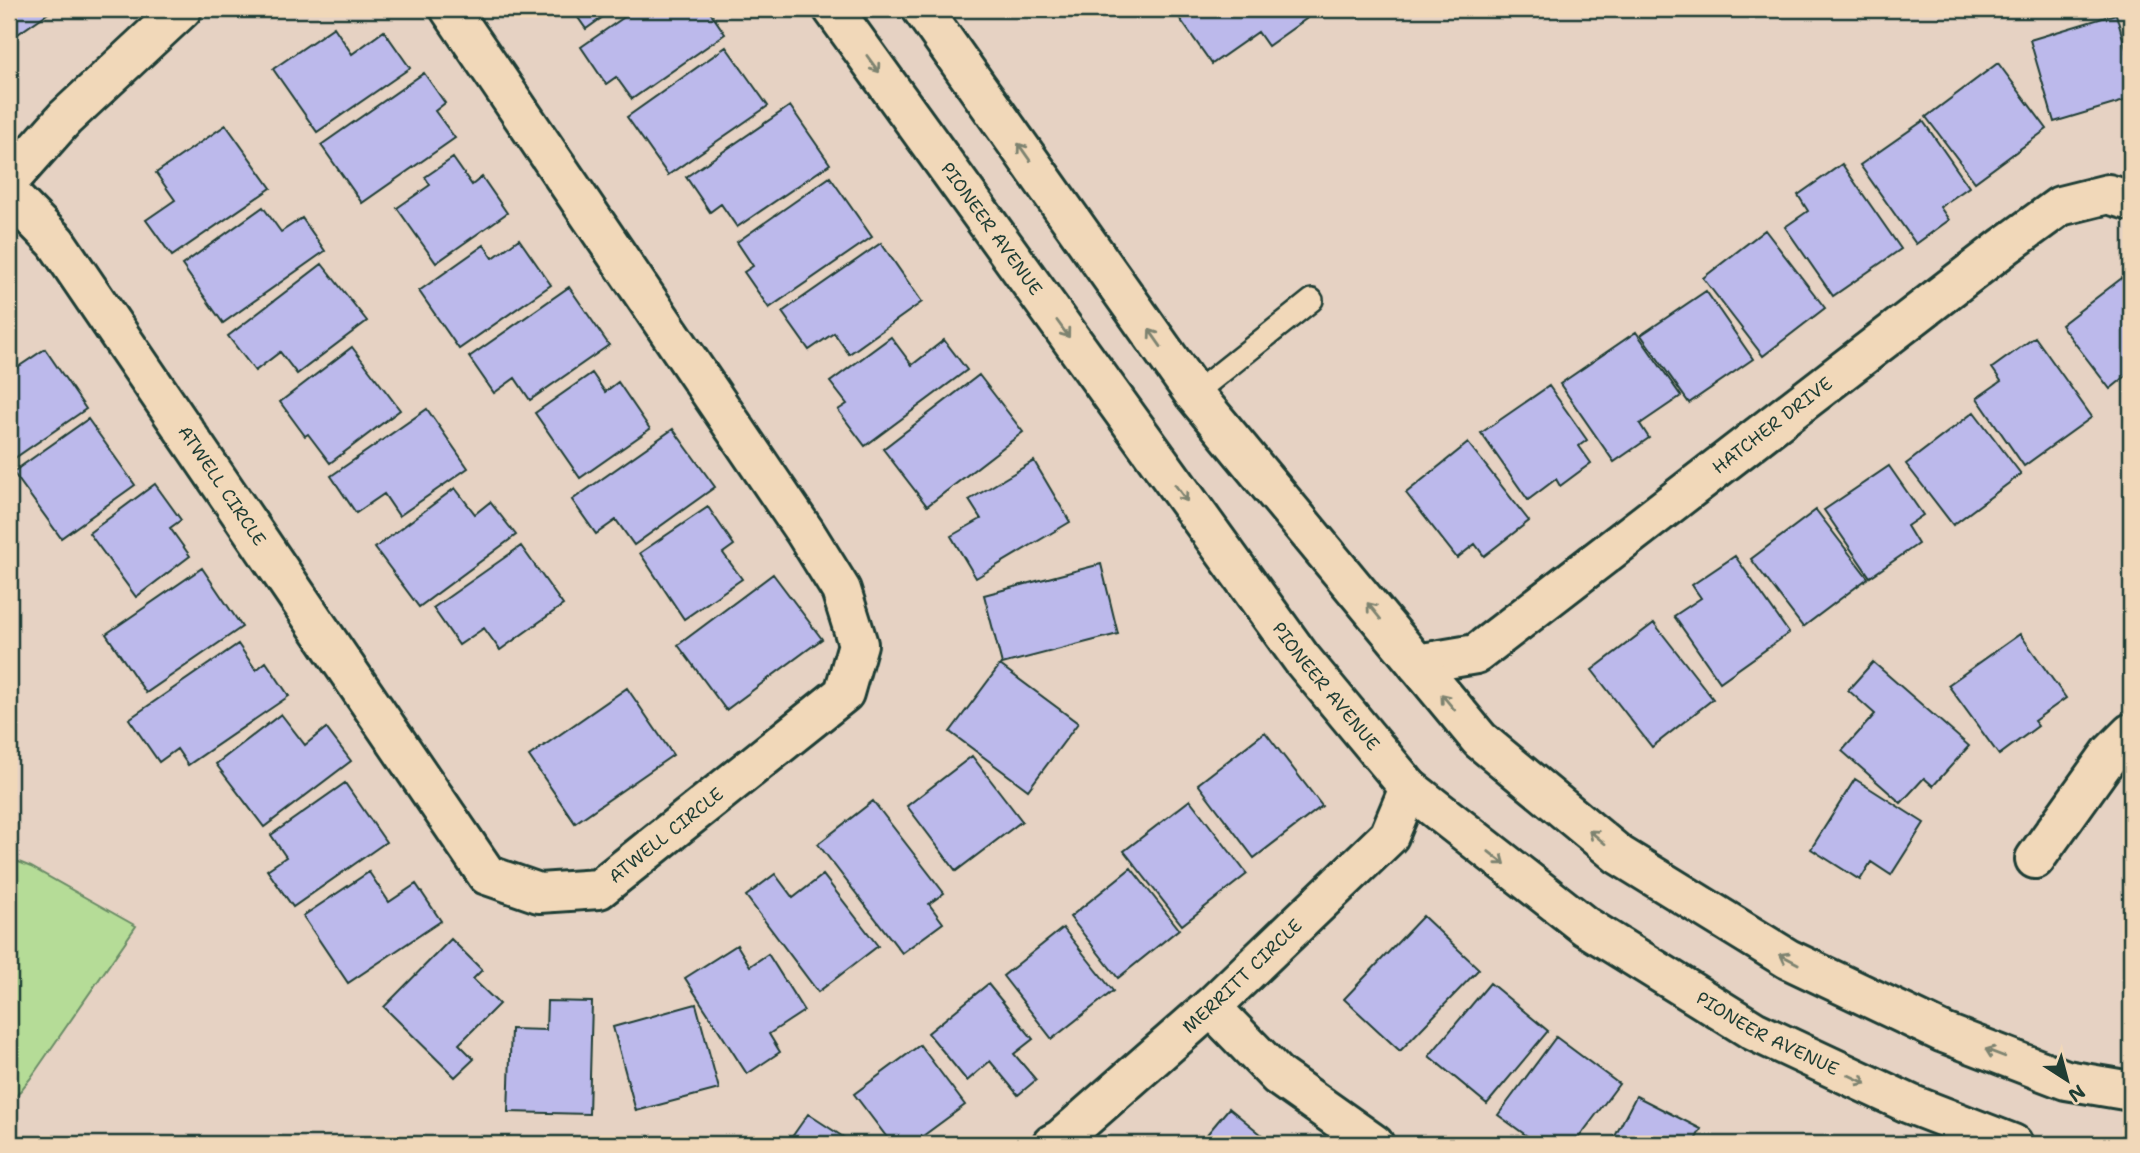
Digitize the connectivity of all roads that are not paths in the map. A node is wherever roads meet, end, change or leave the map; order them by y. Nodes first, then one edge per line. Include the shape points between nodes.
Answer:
1 (182, 9) edge
2 (450, 9) edge
3 (833, 9) edge
4 (922, 9) edge
5 (9, 181) edge
6 (9, 194) edge
7 (2131, 201) edge
8 (1312, 300) dead end
9 (1194, 394) junction
10 (1417, 664) junction
11 (2131, 733) edge
12 (1409, 788) junction
13 (2035, 859) dead end
14 (1212, 1007) junction
15 (2131, 1091) edge
16 (1052, 1144) edge
17 (1374, 1144) edge
18 (2014, 1144) edge

1 - 5 street via 65,118
2 - 6 street, ATWELL CIRCLE via 805,532 841,590 858,645 844,694 599,889 539,893 487,875 56,242
3 -> 12 street, PIONEER AVENUE via 1301,658
9 -> 4 street
7 - 10 street, HATCHER DRIVE via 2108,194 2060,206 1476,654
8 - 9 lane
10 -> 9 street
15 -> 10 street via 2066,1080 1944,1033 1787,959 1619,855 1480,740
11 - 13 street via 2110,754
12 - 14 street, MERRITT CIRCLE via 1389,836
12 -> 18 street, PIONEER AVENUE via 1586,926 1755,1031 1910,1104
14 - 16 street, MERRITT CIRCLE
14 - 17 street via 1279,1076

